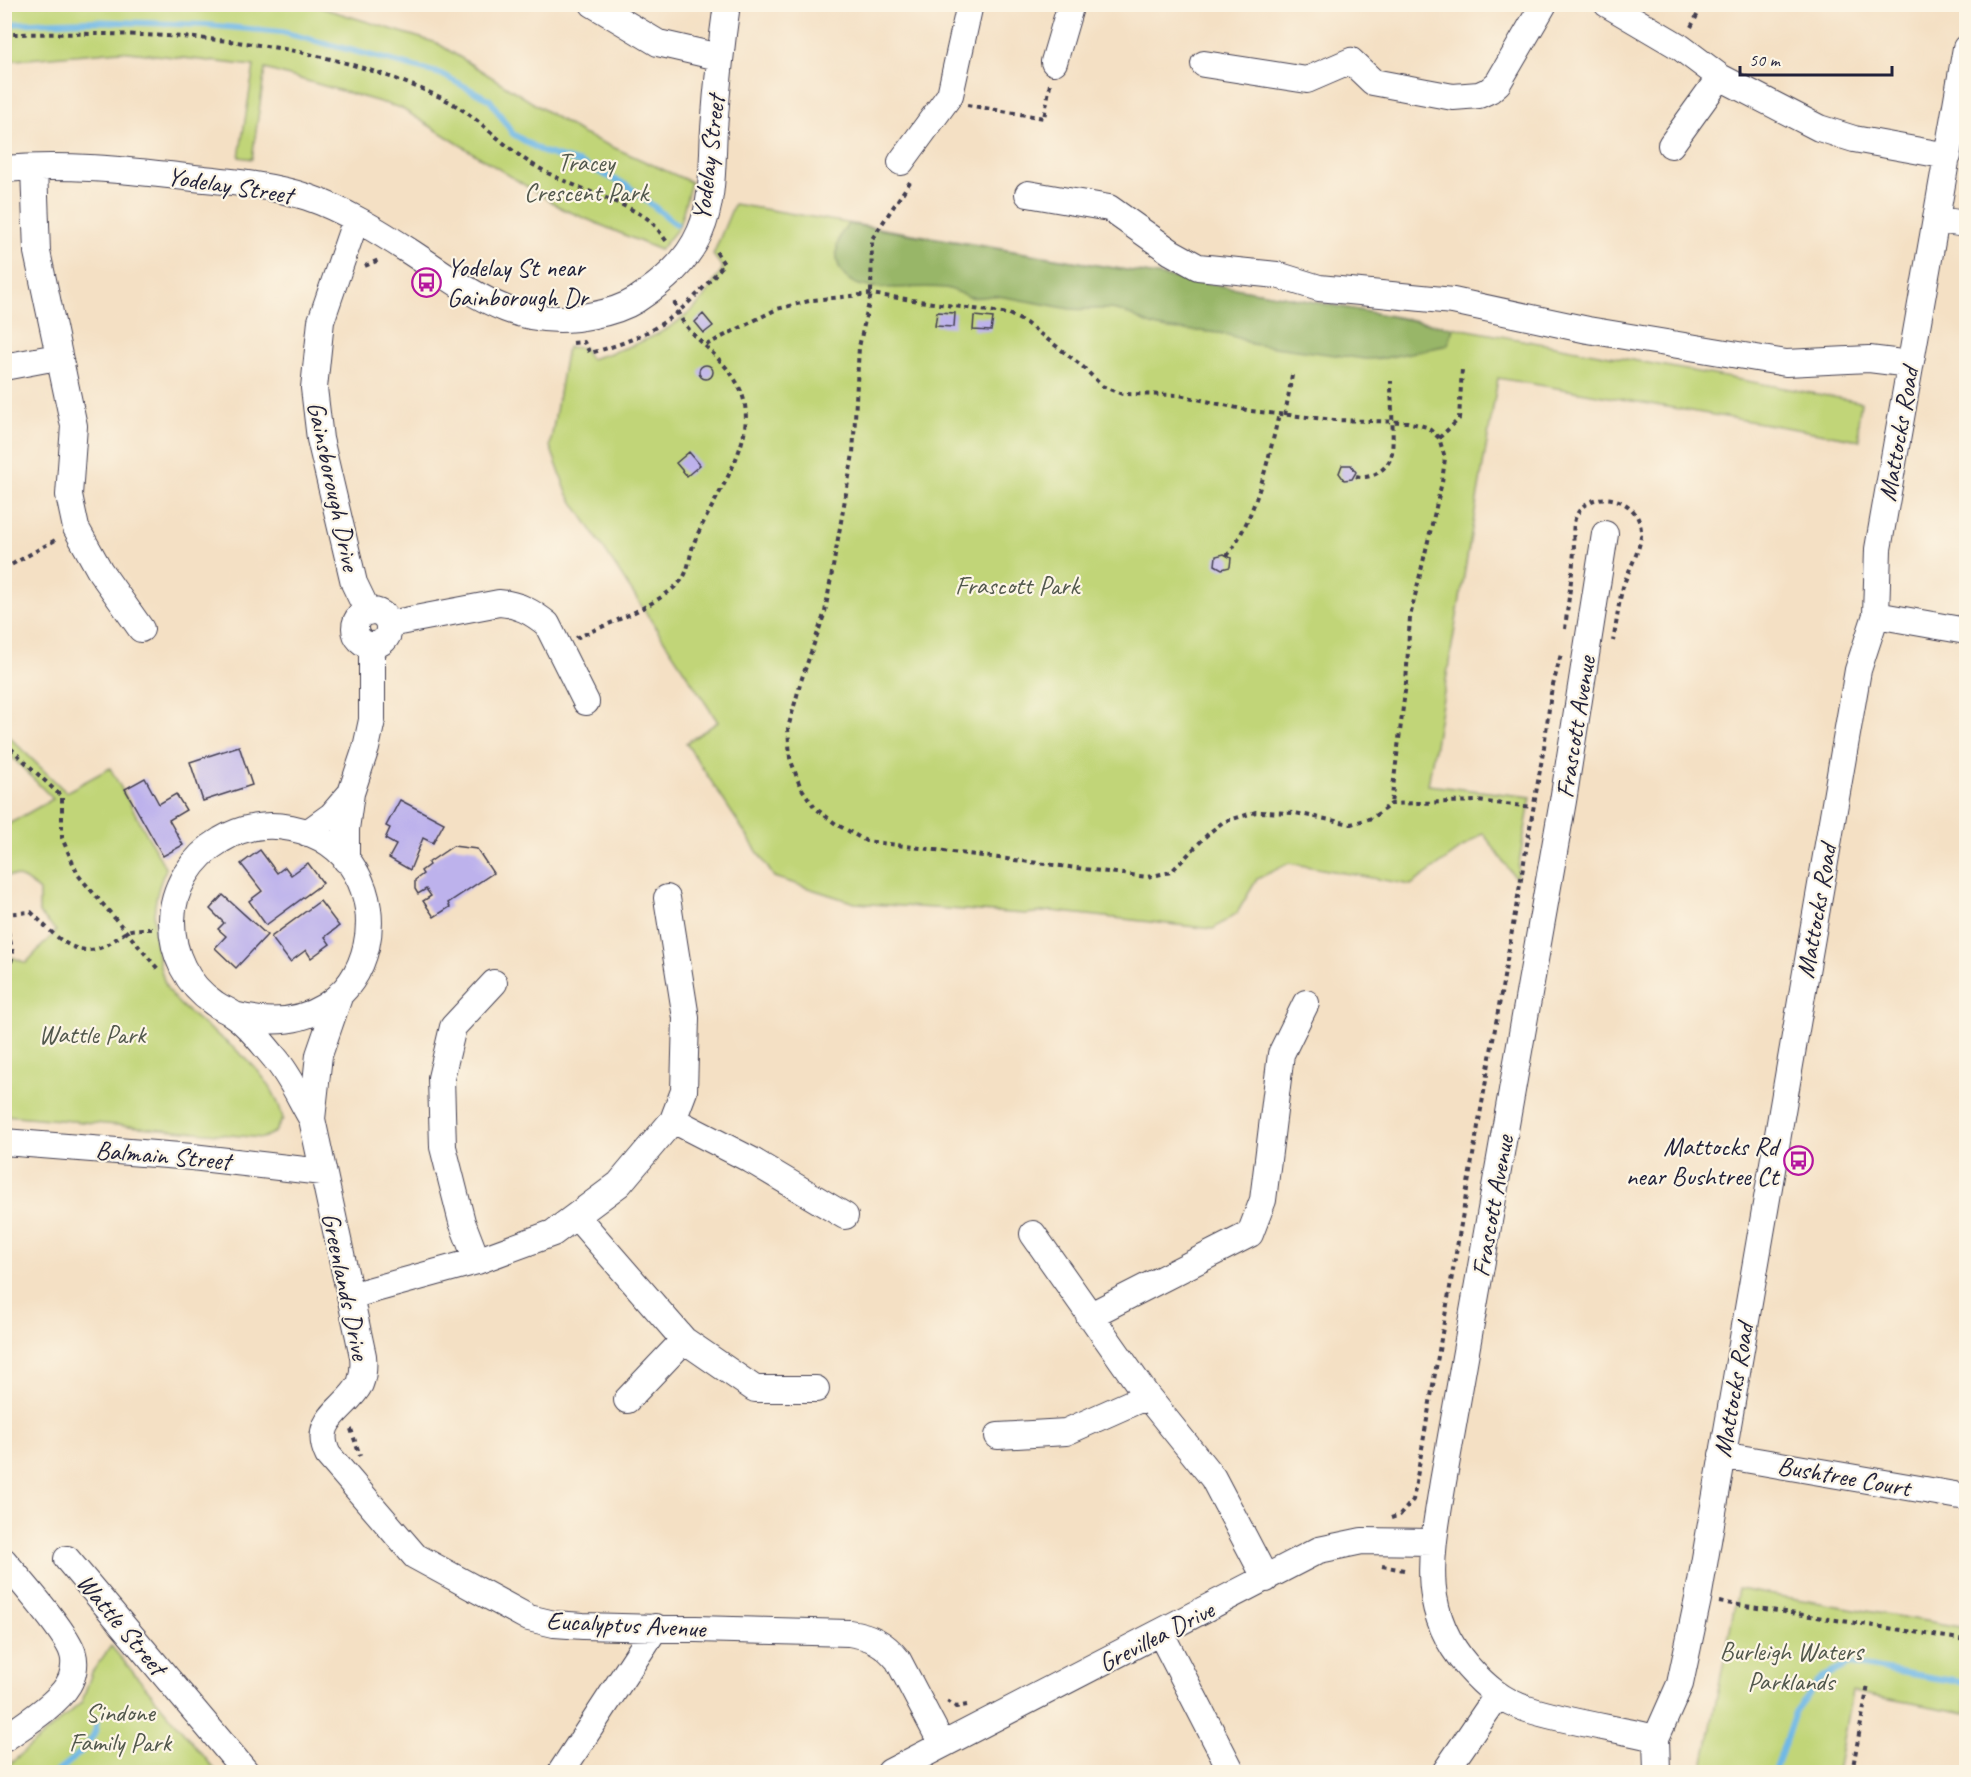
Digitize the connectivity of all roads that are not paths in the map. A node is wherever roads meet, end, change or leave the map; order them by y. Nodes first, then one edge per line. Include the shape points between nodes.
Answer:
1 (593, 4) edge
2 (727, 4) edge
3 (970, 4) edge
4 (1071, 4) edge
5 (1544, 4) edge
6 (1607, 4) edge
7 (1966, 48) edge
8 (719, 57) junction
9 (1054, 62) road end
10 (1204, 64) dead end
11 (1719, 77) junction
12 (1671, 145) dead end
13 (1948, 156) junction
14 (34, 168) junction
15 (4, 169) edge
16 (906, 171) road end
17 (1028, 194) dead end
18 (356, 219) junction
19 (1937, 220) junction
20 (1966, 224) edge
21 (57, 357) junction
22 (1910, 364) junction
23 (4, 367) edge
24 (1605, 534) dead end
25 (1876, 615) junction
26 (378, 618) junction
27 (141, 629) dead end
28 (1966, 631) edge
29 (586, 702) dead end
30 (351, 793) junction
31 (307, 832) junction
32 (346, 861) junction
33 (666, 898) dead end
34 (494, 982) dead end
35 (340, 994) junction
36 (1306, 1003) dead end
37 (234, 1015) junction
38 (312, 1119) junction
39 (673, 1120) junction
40 (4, 1142) edge
41 (322, 1172) junction
42 (845, 1216) dead end
43 (578, 1217) junction
44 (1033, 1234) dead end
45 (477, 1261) junction
46 (350, 1296) junction
47 (1089, 1316) junction
48 (684, 1340) junction
49 (816, 1389) dead end
50 (1147, 1396) junction
51 (627, 1400) dead end
52 (998, 1436) dead end
53 (322, 1442) joint
54 (1722, 1455) junction
55 (1966, 1497) edge
56 (1433, 1542) junction
57 (67, 1559) dead end
58 (4, 1561) edge
59 (1266, 1579) junction
60 (656, 1627) junction
61 (1161, 1634) junction
62 (1497, 1696) junction
63 (1656, 1738) junction
64 (4, 1739) edge
65 (942, 1744) junction
66 (246, 1773) edge
67 (561, 1773) edge
68 (890, 1773) edge
69 (1232, 1773) edge
70 (1445, 1773) edge
71 (1657, 1773) edge

1 - 8 street via 658,43
2 - 8 street, Yodelay Street
3 - 16 street via 950,95
4 - 9 street
5 - 10 street via 1498,83 1479,95 1454,97 1373,82 1351,61 1307,80
6 - 11 street via 1680,46
7 - 13 street, Mattocks Road
8 - 18 street, Yodelay Street via 709,202 699,234 674,270 627,305 565,319 531,318 482,300
11 - 12 street
11 - 13 street via 1836,134
13 - 19 street, Mattocks Road
14 - 15 street, Yodelay Street
14 - 18 street, Yodelay Street via 147,172 261,185 308,197
14 - 21 street via 37,252
17 - 22 street via 1109,208 1198,267 1277,275 1319,288 1454,301 1588,330 1786,363 1869,359
18 - 26 street, Gainsborough Drive via 321,321 314,388 325,461 354,583
19 - 20 street
19 - 22 street, Mattocks Road
21 - 23 street
21 - 27 street via 74,426 69,495 76,528 100,571
22 - 25 street, Mattocks Road via 1876,563
24 - 56 street, Frascott Avenue via 1562,808
25 - 28 street
25 - 54 street, Mattocks Road via 1858,670
26 - 29 street via 512,604 547,624
26 - 30 street via 386,638 372,645 372,720
30 - 31 street via 332,815
30 - 32 street
31 - 32 street
31 - 37 street via 270,826 235,832 204,852 182,882 172,917 177,954 199,990
32 - 35 street via 365,896 369,935 359,967
33 - 39 street via 686,1018 684,1091
34 - 45 street via 453,1027 441,1078 443,1147 462,1222
35 - 37 street via 320,1009 289,1020 256,1021
35 - 38 street, Greenlands Drive via 320,1055
36 - 47 street via 1281,1054 1263,1200 1250,1234
37 - 38 street, Greenlands Drive via 276,1059
38 - 41 street, Greenlands Drive
39 - 42 street via 751,1160
39 - 43 street via 619,1184
40 - 41 street, Balmain Street
41 - 46 street, Greenlands Drive
43 - 45 street via 553,1233
43 - 48 street
44 - 47 street
45 - 46 street
46 - 53 street, Greenlands Drive via 364,1371 359,1385 325,1427
47 - 50 street
48 - 49 street via 755,1389
48 - 51 street
50 - 52 street via 1066,1432
50 - 59 street via 1213,1478
53 - 60 street, Eucalyptus Avenue via 328,1455 399,1541 434,1569 529,1618 554,1624
54 - 55 street, Bushtree Court
54 - 63 street, Mattocks Road via 1686,1663
56 - 59 street, Grevillea Drive via 1340,1544 1319,1550
56 - 62 street, Frascott Avenue via 1431,1588 1435,1611 1459,1656
57 - 66 street, Wattle Street
58 - 64 street via 64,1637 74,1662 62,1693
59 - 61 street, Grevillea Drive
60 - 65 street, Eucalyptus Avenue via 849,1633 876,1639 898,1660
60 - 67 street
61 - 65 street, Grevillea Drive
61 - 69 street
62 - 63 street, Frascott Avenue via 1534,1711
62 - 70 street
63 - 71 street, Mattocks Road
65 - 68 street, Grevillea Drive

